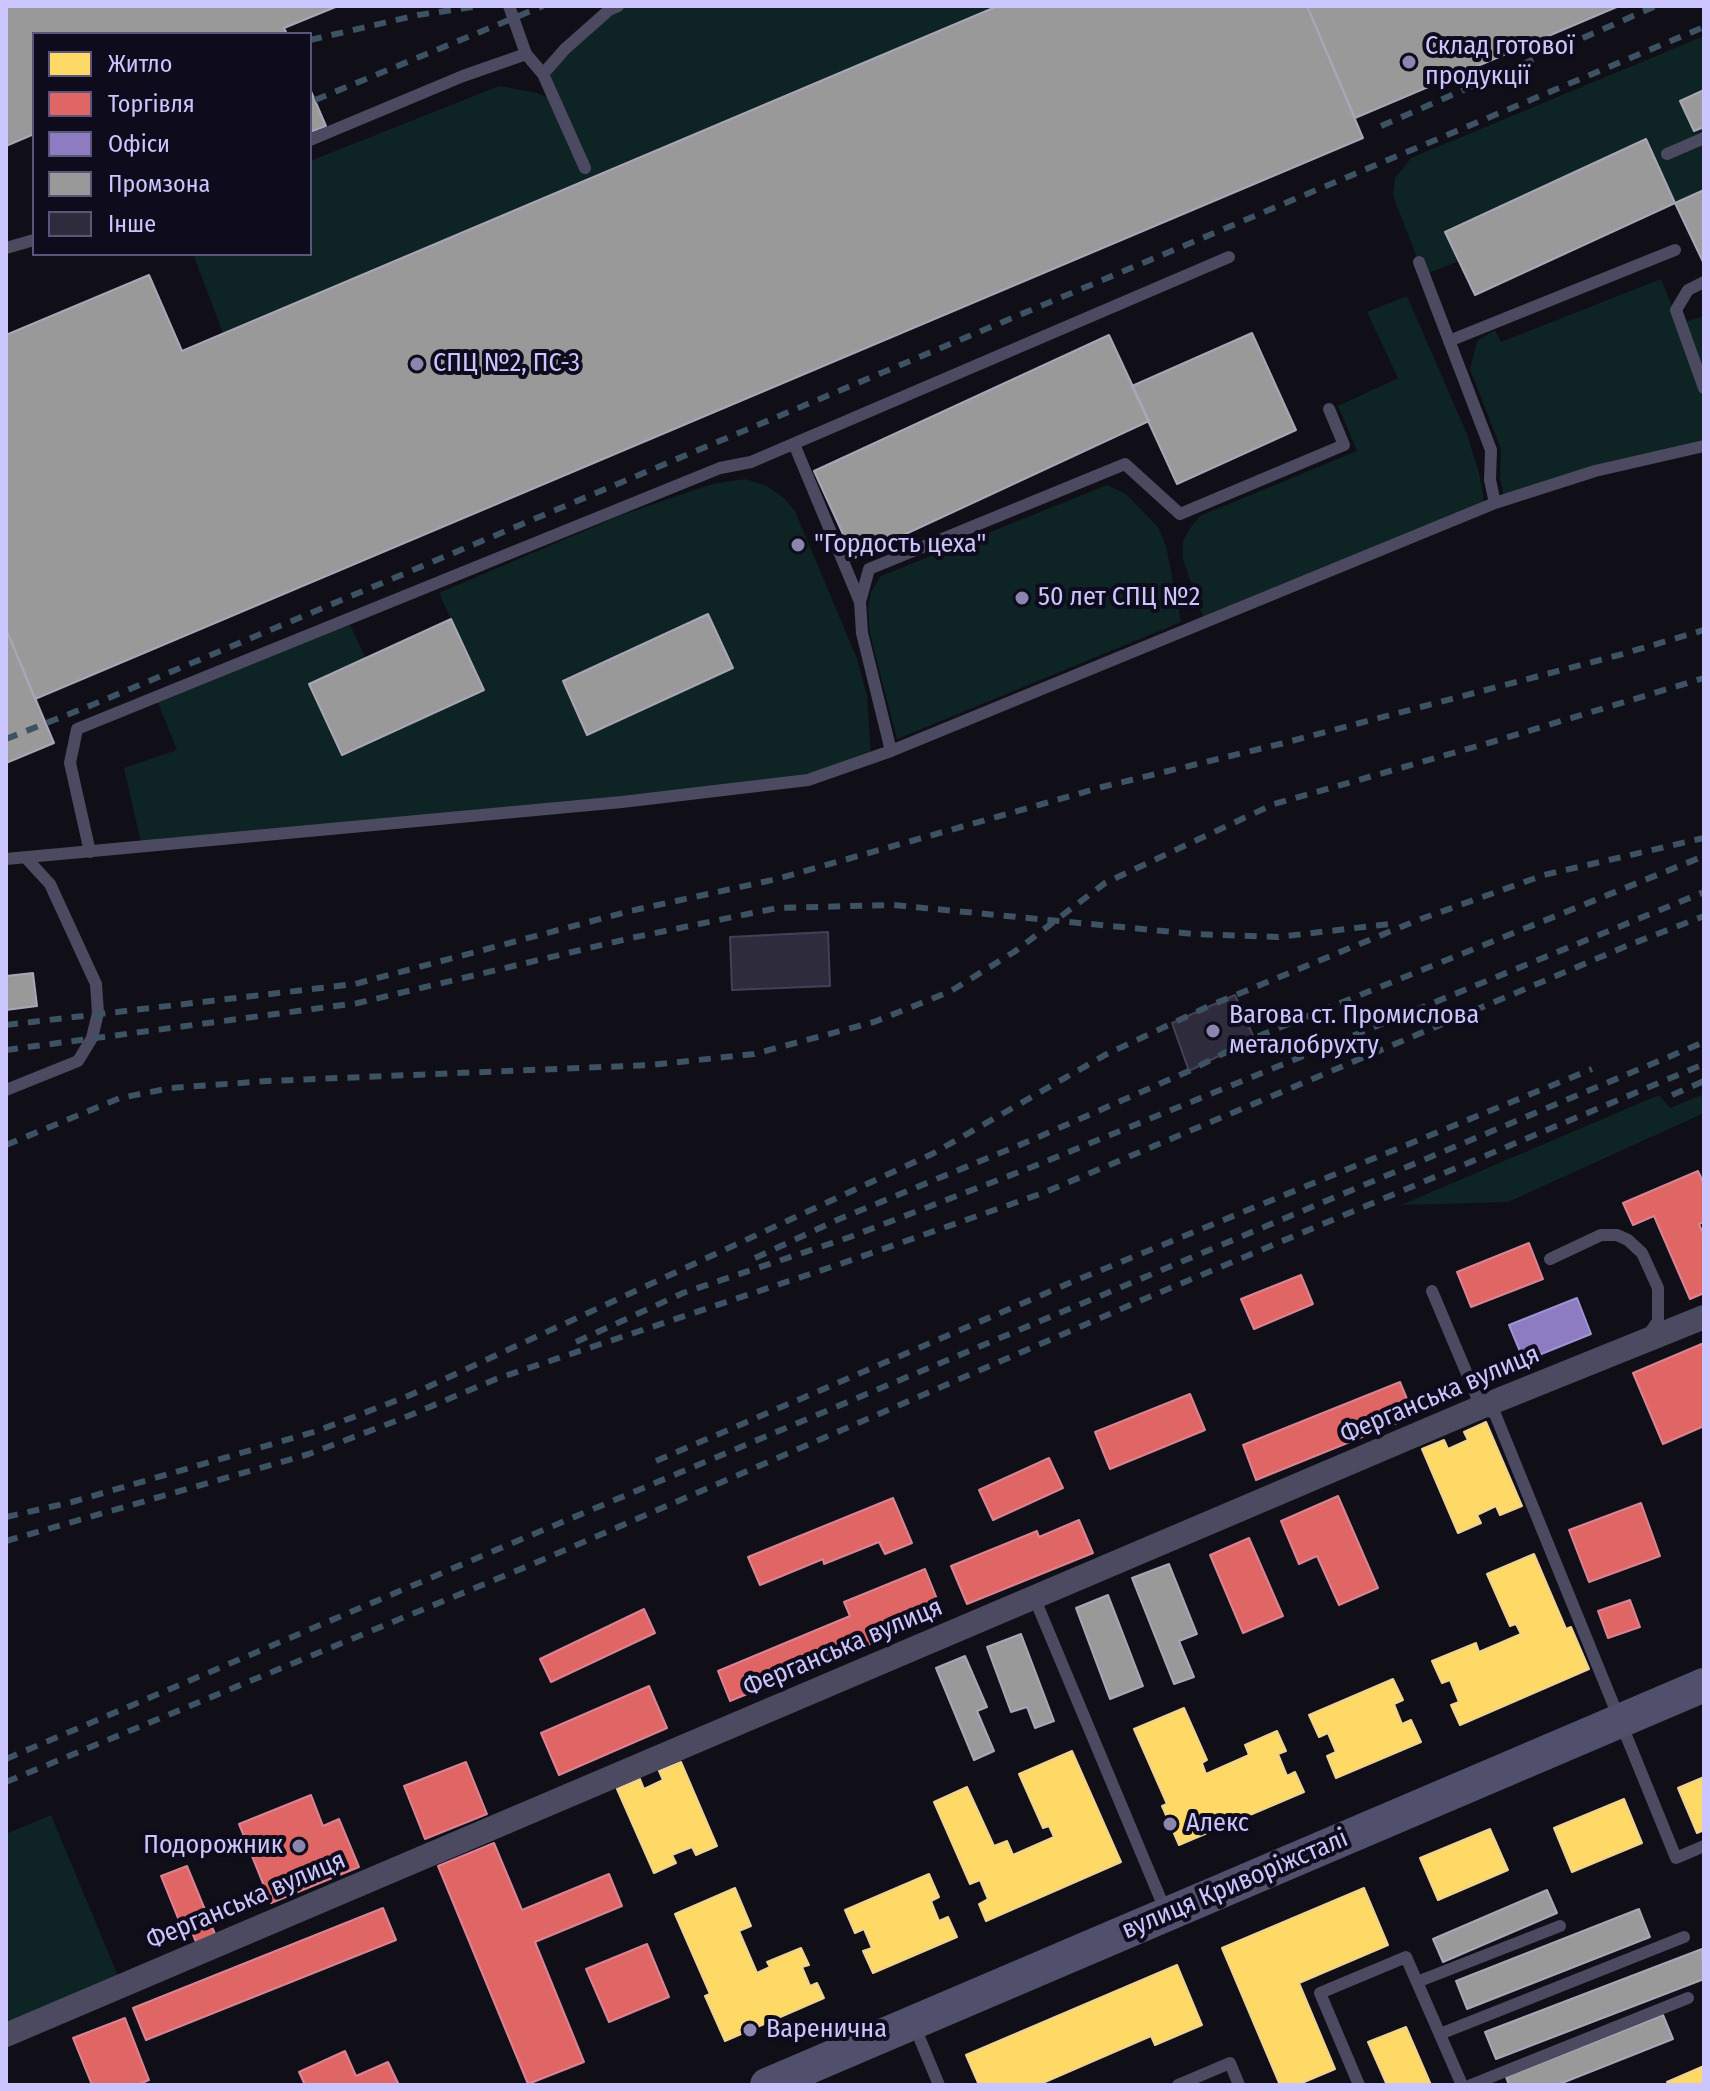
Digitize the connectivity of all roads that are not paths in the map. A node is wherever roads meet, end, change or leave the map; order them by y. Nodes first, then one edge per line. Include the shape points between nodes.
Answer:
1 (509, 6) edge
2 (618, 6) edge
3 (526, 54) junction
4 (543, 74) junction
5 (1704, 138) edge
6 (312, 139) edge
7 (1667, 154) dead end
8 (585, 168) dead end
9 (32, 241) edge
10 (6, 248) edge
11 (1675, 250) dead end
12 (1229, 257) dead end
13 (1419, 262) dead end
14 (1704, 282) edge
15 (1449, 341) junction
16 (1704, 388) edge
17 (1329, 409) dead end
18 (794, 444) junction
19 (1704, 446) edge
20 (1495, 503) junction
21 (860, 602) junction
22 (891, 751) junction
23 (90, 852) junction
24 (26, 858) junction
25 (6, 859) edge
26 (6, 1090) edge
27 (1550, 1259) dead end
28 (1432, 1291) dead end
29 (1704, 1317) edge
30 (1643, 1343) junction
31 (1481, 1407) junction
32 (1034, 1597) junction
33 (1704, 1685) edge
34 (1620, 1721) junction
35 (1704, 1846) edge
36 (1167, 1914) junction
37 (1560, 1926) dead end
38 (1684, 1937) dead end
39 (1417, 1982) junction
40 (1688, 1998) dead end
41 (913, 2023) junction
42 (1440, 2034) junction
43 (6, 2035) edge
44 (767, 2085) edge
45 (939, 2085) edge
46 (1178, 2085) edge
47 (1239, 2085) edge
48 (1359, 2085) edge
49 (1462, 2085) edge
50 (1471, 2085) edge

1 - 3 lane
2 - 4 lane
3 - 4 lane
3 - 6 lane
4 - 8 lane
5 - 7 lane
9 - 10 lane
11 - 15 lane
12 - 18 lane
13 - 15 lane
14 - 16 lane via 1688,290 1676,310
15 - 20 lane via 1491,450
17 - 21 lane via 1344,445 1180,514 1125,464 869,569
18 - 21 lane
18 - 23 lane via 720,468 77,729 70,763
19 - 20 lane via 1595,471
20 - 22 lane
21 - 22 lane via 862,633
22 - 23 lane via 808,780
23 - 24 lane
24 - 25 lane
24 - 26 lane via 50,884 96,984 98,1013 92,1038 78,1061
27 - 30 lane via 1601,1235 1628,1240 1642,1253 1658,1288 1658,1321
28 - 31 lane
29 - 30 street, Ферганська вулиця
30 - 31 street, Ферганська вулиця
31 - 32 street, Ферганська вулиця
31 - 34 lane via 1495,1414
32 - 36 lane
32 - 43 street, Ферганська вулиця
33 - 34 main road, вулиця Криворіжсталі
34 - 35 lane via 1676,1858
34 - 36 main road, вулиця Криворіжсталі
36 - 41 main road, вулиця Криворіжсталі
37 - 39 lane
38 - 42 lane
39 - 42 lane
39 - 48 lane via 1406,1957 1320,1993
40 - 50 lane
41 - 44 main road, вулиця Криворіжсталі
41 - 45 lane
42 - 49 lane
46 - 47 lane via 1230,2063

